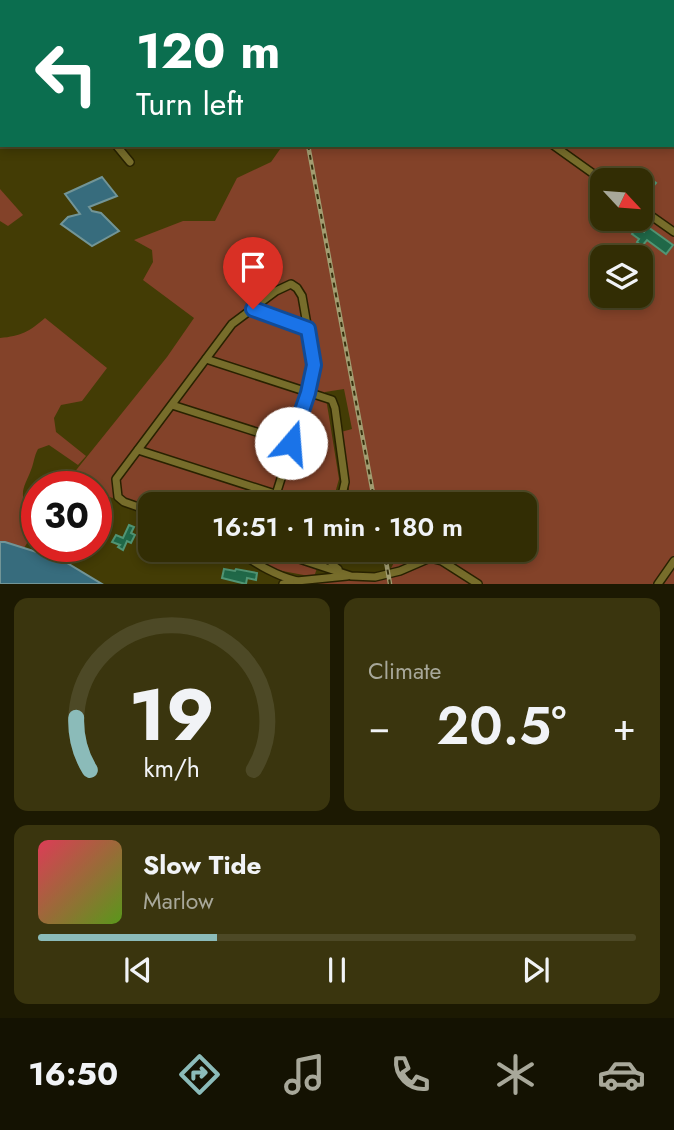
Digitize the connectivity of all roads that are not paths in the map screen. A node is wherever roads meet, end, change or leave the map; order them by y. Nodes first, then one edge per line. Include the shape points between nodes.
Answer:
1 (118, 147) edge
2 (557, 147) edge
3 (131, 162) dead end
4 (590, 171) edge
5 (653, 217) edge
6 (674, 232) edge
7 (253, 309) junction
8 (308, 329) junction
9 (206, 359) junction
10 (308, 393) junction
11 (172, 405) junction
12 (291, 443) junction
13 (138, 450) junction
14 (269, 492) edge
15 (276, 492) edge
16 (343, 492) edge
17 (138, 507) edge
18 (674, 561) edge
19 (254, 562) edge
20 (308, 562) edge
21 (331, 562) edge
22 (351, 576) junction
23 (297, 581) junction
24 (476, 583) edge
25 (283, 584) edge
26 (658, 584) edge

1 - 3 street
2 - 4 street
5 - 6 street
7 - 8 street
7 - 8 street via 291,284 302,296
7 - 9 street via 232,324
8 - 10 street via 314,365
9 - 10 street
9 - 11 street
10 - 12 street
10 - 16 street via 332,400 335,408
11 - 12 street
11 - 13 street
12 - 15 street
13 - 14 street
13 - 17 street via 117,479 116,488 118,497
18 - 26 street
19 - 23 street
20 - 22 street
21 - 22 street
22 - 23 street
22 - 24 street via 388,575 430,558
23 - 25 street

